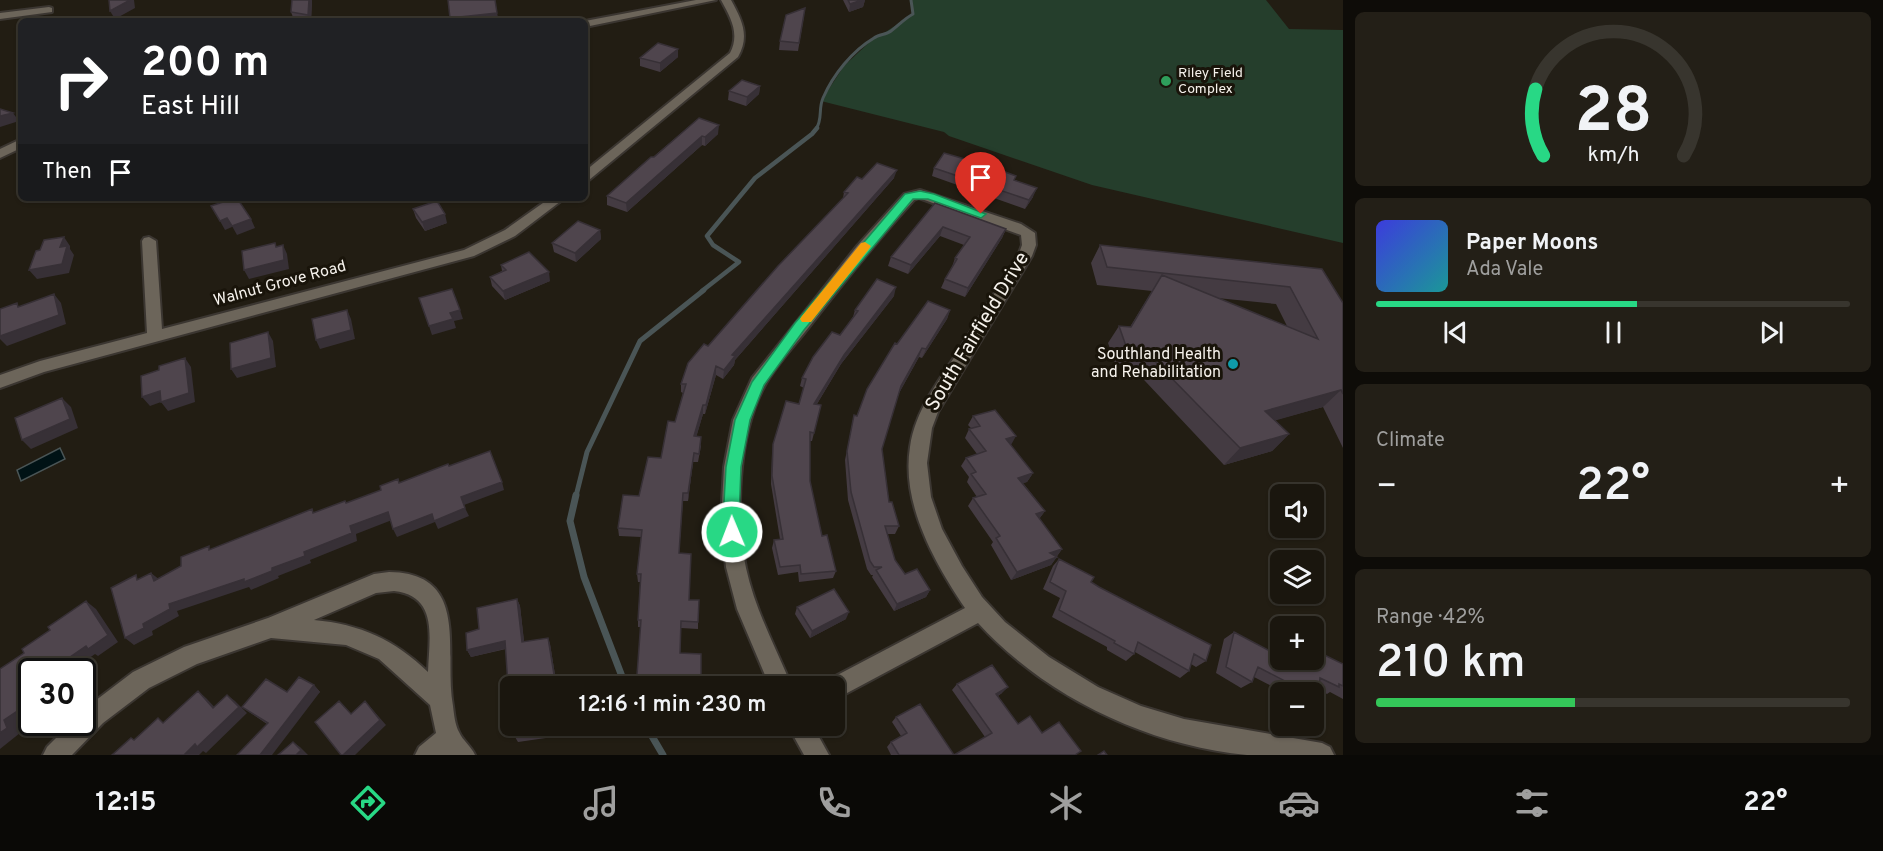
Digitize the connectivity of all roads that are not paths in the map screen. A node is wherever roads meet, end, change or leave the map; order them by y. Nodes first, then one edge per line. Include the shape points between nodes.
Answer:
1 (711, 0) edge
2 (726, 0) edge
3 (49, 10) dead end
4 (0, 16) edge
5 (588, 23) edge
6 (18, 144) edge
7 (0, 154) edge
8 (588, 175) edge
9 (554, 201) edge
10 (149, 241) dead end
11 (155, 336) junction
12 (0, 382) edge
13 (980, 611) junction
14 (269, 627) junction
15 (776, 676) edge
16 (845, 683) edge
17 (440, 699) junction
18 (806, 736) edge
19 (456, 747) edge
20 (55, 755) edge
21 (427, 755) edge
22 (817, 755) edge
23 (1322, 755) edge

1 - 5 street
2 - 8 street via 742,34 734,55
3 - 4 street
6 - 7 street
9 - 11 street, Walnut Grove Road via 507,235 469,253
10 - 11 street
11 - 12 street, Walnut Grove Road
13 - 15 street, South Fairfield Drive via 932,531 920,490 916,453 922,427 939,393 1025,256 1028,233 920,194 909,197 800,327 758,382 742,420 733,467 731,520 736,567 747,609
13 - 16 street
13 - 23 street, South Fairfield Drive via 1023,650 1110,704 1163,725
14 - 17 street via 361,639 388,651
14 - 17 street via 379,582 388,580 421,589 434,600 439,617
14 - 20 street via 192,655 141,680 95,715
17 - 19 street
18 - 22 street
19 - 21 street

